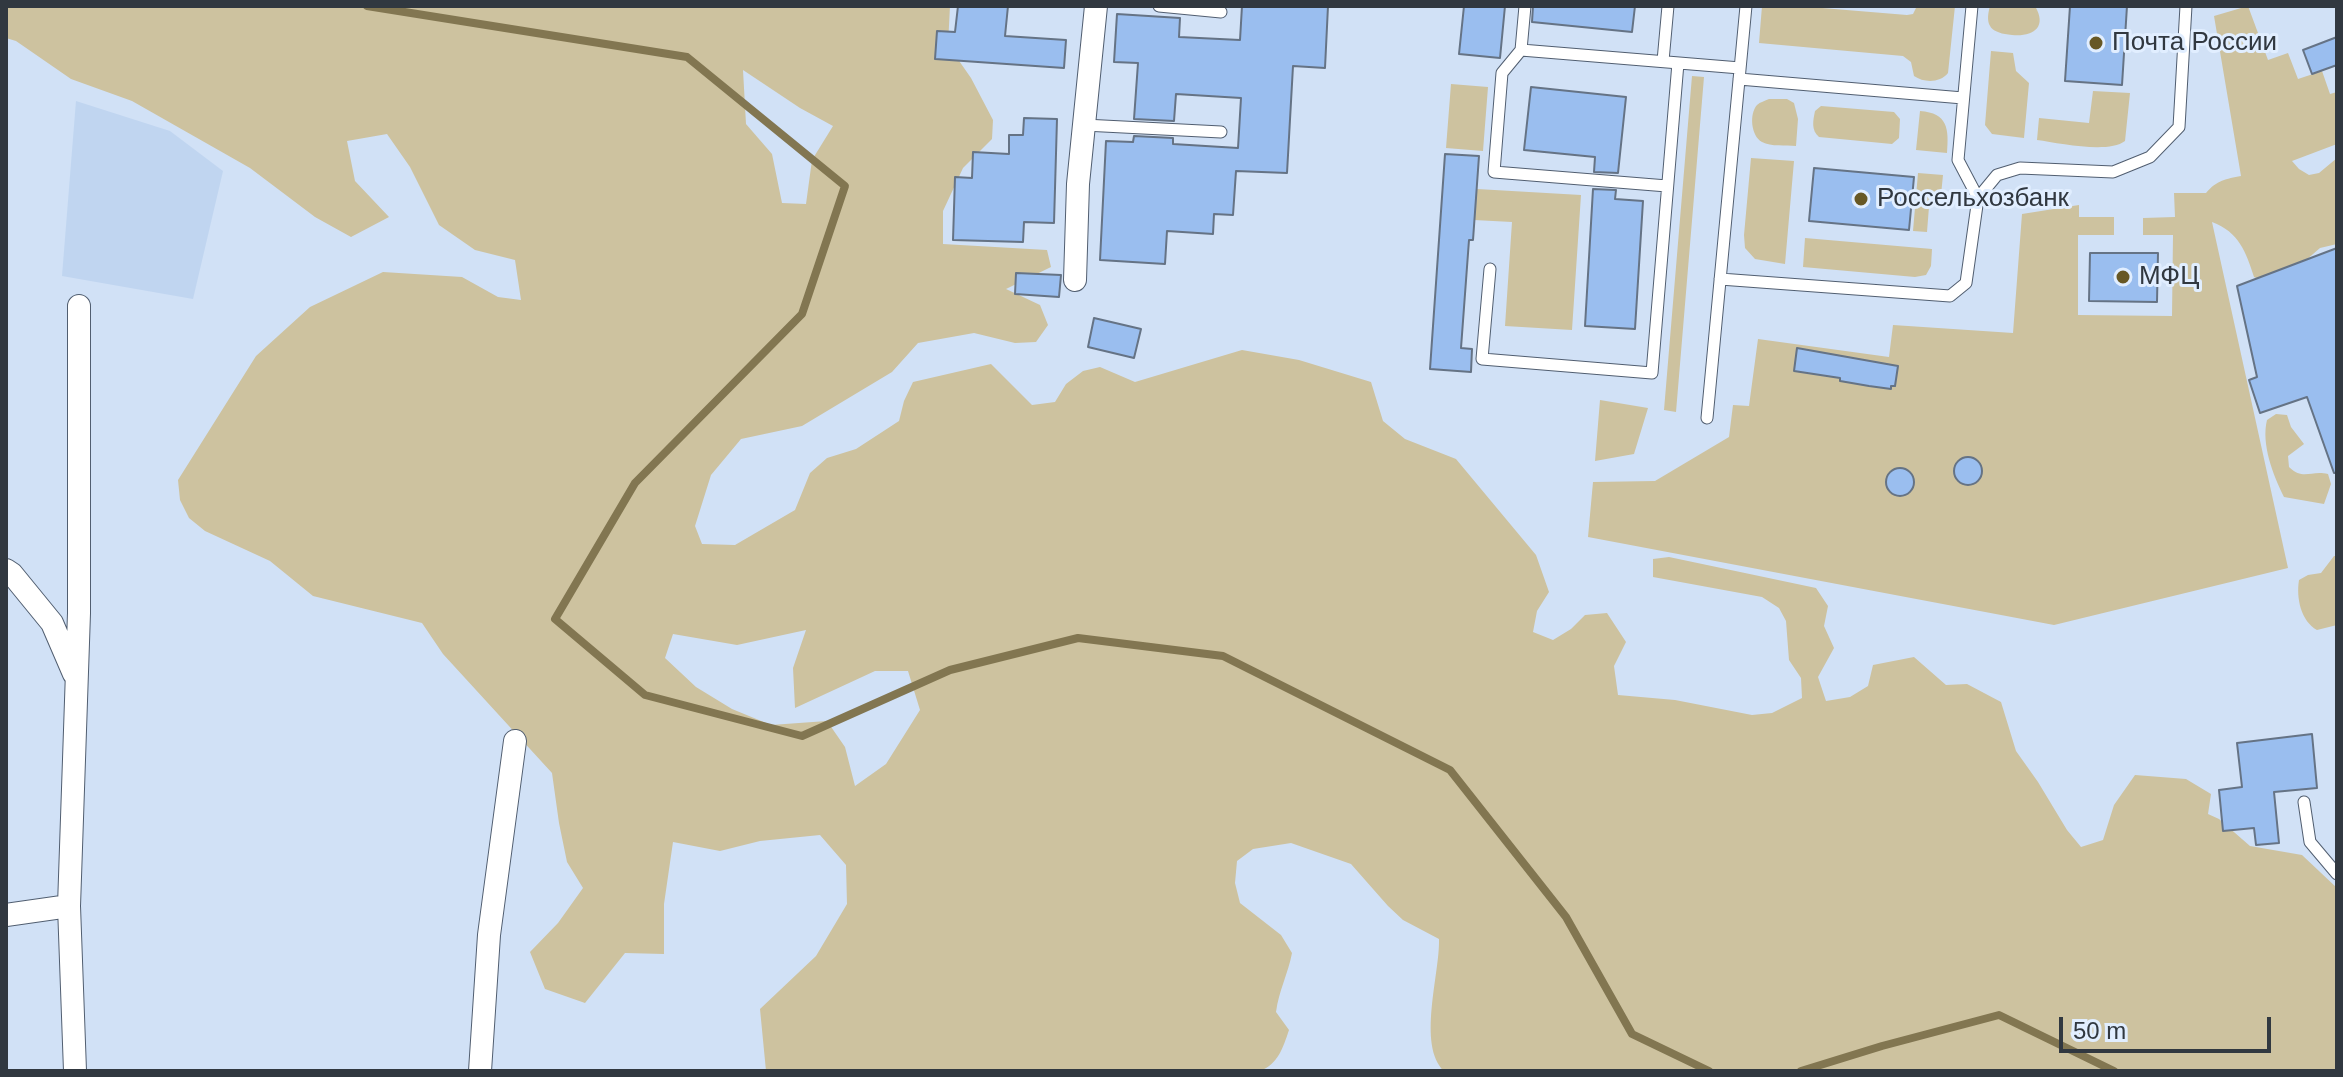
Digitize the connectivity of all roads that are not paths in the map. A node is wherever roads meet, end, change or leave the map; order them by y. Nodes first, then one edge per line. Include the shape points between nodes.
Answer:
1 (1096, 6) edge
2 (1159, 6) edge
3 (1525, 6) edge
4 (1668, 6) edge
5 (1746, 6) edge
6 (1972, 6) edge
7 (2186, 6) edge
8 (1221, 12) dead end
9 (1521, 50) junction
10 (1663, 61) junction
11 (1678, 63) junction
12 (1739, 73) junction
13 (1963, 98) junction
14 (1084, 125) junction
15 (1221, 132) dead end
16 (1667, 186) junction
17 (1978, 198) junction
18 (1490, 269) dead end
19 (1720, 279) junction
20 (1075, 280) dead end
21 (79, 306) dead end
22 (1707, 418) dead end
23 (6, 570) edge
24 (77, 680) junction
25 (515, 741) dead end
26 (2304, 802) dead end
27 (2337, 874) edge
28 (69, 906) junction
29 (6, 915) edge
30 (75, 1071) edge
31 (480, 1071) edge

1 - 14 street
2 - 8 lane
3 - 9 lane
4 - 10 lane
5 - 12 lane
6 - 13 lane
7 - 17 lane via 2179,127 2150,157 2113,172 2020,168 1997,175
9 - 10 lane
9 - 16 lane via 1502,73 1494,172
10 - 11 lane
11 - 12 lane
11 - 16 lane
12 - 13 lane
12 - 19 lane
13 - 17 lane via 1958,160
14 - 15 lane
14 - 20 street
16 - 18 lane via 1652,373 1482,359
17 - 19 lane via 1966,283 1950,296
19 - 22 lane
21 - 24 street
23 - 24 street via 52,623
24 - 28 street
25 - 31 street via 489,935
26 - 27 lane via 2310,842
28 - 29 street
28 - 30 street

